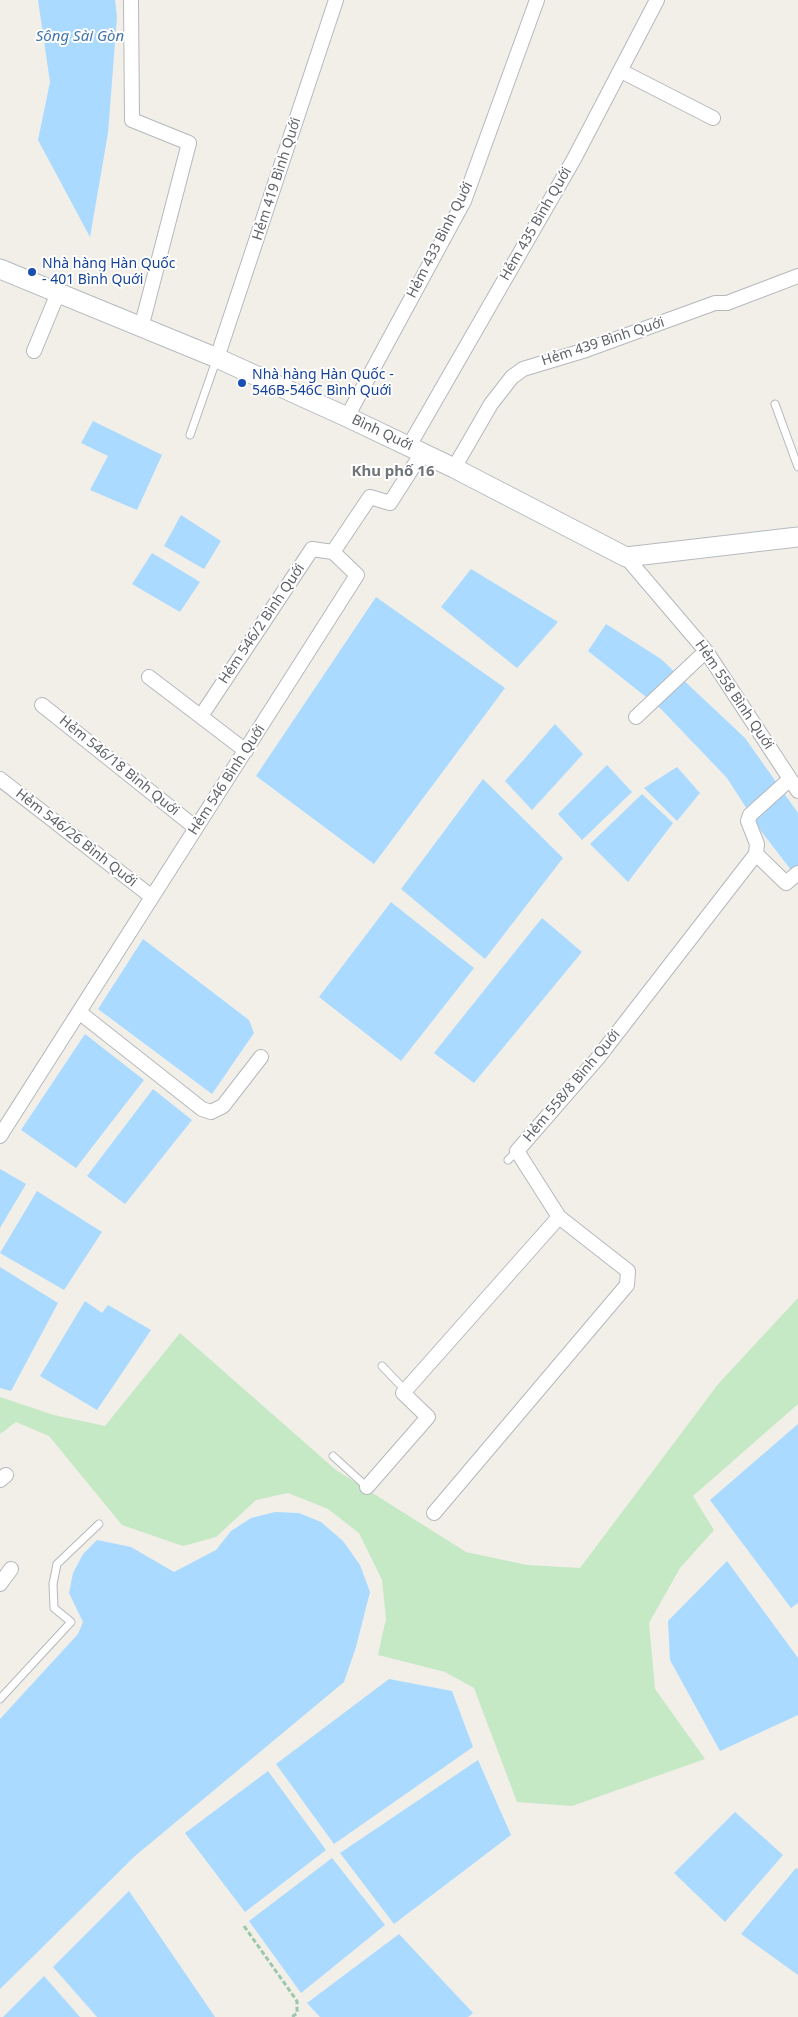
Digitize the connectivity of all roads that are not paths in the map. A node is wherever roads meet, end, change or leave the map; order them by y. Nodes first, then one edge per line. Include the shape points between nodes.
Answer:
1 (131, 0) edge
2 (336, 0) edge
3 (537, 0) edge
4 (657, 0) edge
5 (621, 71) junction
6 (713, 118) dead end
7 (0, 269) edge
8 (798, 276) edge
9 (58, 293) junction
10 (141, 328) junction
11 (34, 350) dead end
12 (214, 366) junction
13 (775, 404) dead end
14 (347, 417) junction
15 (190, 435) dead end
16 (416, 449) junction
17 (798, 467) edge
18 (454, 468) junction
19 (798, 537) edge
20 (333, 552) junction
21 (626, 557) junction
22 (706, 651) junction
23 (149, 677) dead end
24 (42, 705) dead end
25 (201, 716) junction
26 (636, 717) dead end
27 (246, 750) junction
28 (0, 779) edge
29 (791, 779) edge
30 (798, 791) edge
31 (196, 828) junction
32 (756, 854) junction
33 (794, 876) edge
34 (152, 897) junction
35 (79, 1012) junction
36 (261, 1057) dead end
37 (0, 1136) edge
38 (559, 1217) junction
39 (382, 1366) dead end
40 (405, 1390) junction
41 (333, 1456) dead end
42 (366, 1487) joint
43 (434, 1513) dead end
44 (99, 1524) dead end
45 (11, 1569) dead end
46 (0, 1584) edge
47 (0, 1699) edge

1 - 10 street via 132,120 189,143
2 - 12 street, Hẻm 419 Bình Quới
3 - 14 street, Hẻm 433 Bình Quới via 464,201
4 - 5 street, Hẻm 435 Bình Quới
5 - 6 street
5 - 16 street, Hẻm 435 Bình Quới
7 - 9 main road, Bình Quới
8 - 18 street, Hẻm 439 Bình Quới via 727,303 715,303 586,350 523,369 512,377 491,404
9 - 10 main road, Bình Quới
9 - 11 street
10 - 12 main road, Bình Quới
12 - 14 main road, Bình Quới
12 - 15 lane
13 - 17 lane
14 - 16 main road, Bình Quới
16 - 18 main road, Bình Quới
16 - 20 street via 390,503 370,498
18 - 21 main road, Bình Quới
19 - 21 main road
20 - 25 street, Hẻm 546/2 Bình Quới via 312,549
20 - 27 street, Hẻm 546 Bình Quới via 357,575
21 - 22 street, Hẻm 558 Bình Quới
22 - 26 street
22 - 29 street, Hẻm 558 Bình Quới
23 - 25 street
24 - 31 street, Hẻm 546/18 Bình Quới
25 - 27 street
27 - 31 street, Hẻm 546 Bình Quới
28 - 34 street, Hẻm 546/26 Bình Quới
29 - 30 street, Hẻm 558 Bình Quới
29 - 32 street via 751,814 748,821 757,844
31 - 34 street, Hẻm 546 Bình Quới
32 - 33 street via 786,882
32 - 38 street, Hẻm 558/8 Bình Quới via 597,1059 513,1156
34 - 35 street, Hẻm 546 Bình Quới
35 - 36 street via 202,1109 211,1112 223,1106
35 - 37 street, Hẻm 546 Bình Quới
38 - 40 street
38 - 43 street, Hẻm 558/8 Bình Quới via 628,1271 627,1285
39 - 40 lane
40 - 42 street via 403,1392 428,1417
41 - 42 lane
44 - 47 lane via 57,1564 53,1584 54,1608 71,1622
45 - 46 street

